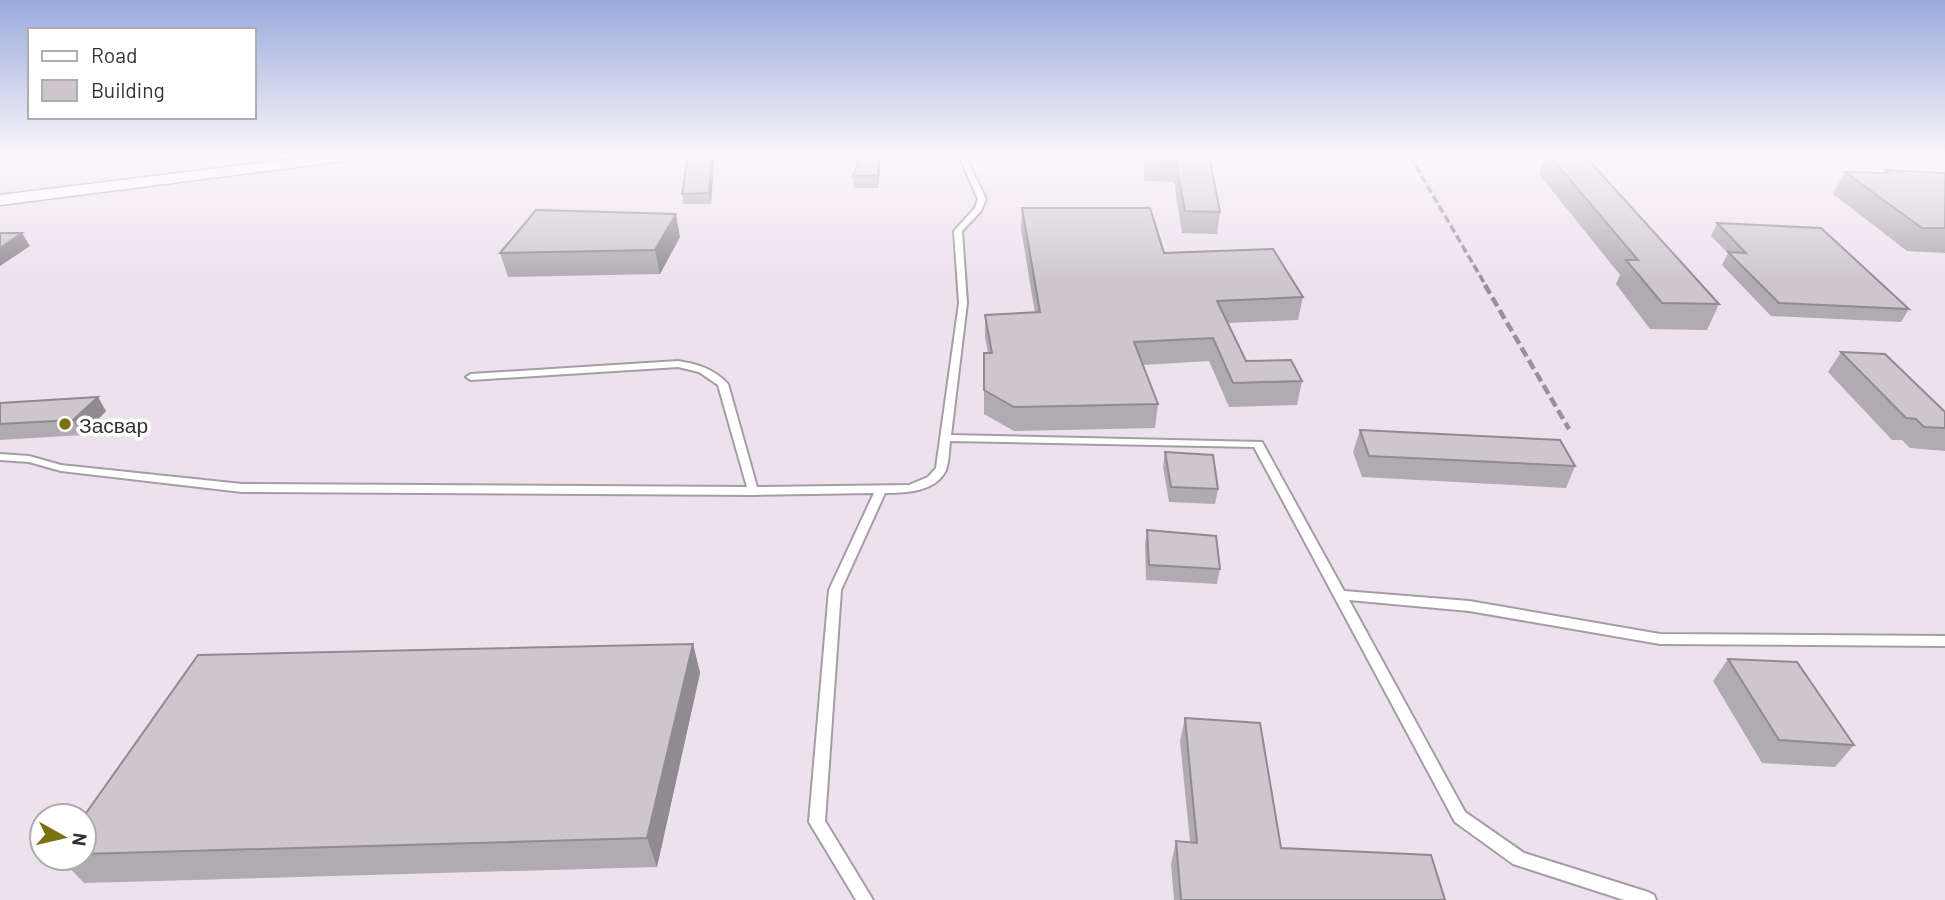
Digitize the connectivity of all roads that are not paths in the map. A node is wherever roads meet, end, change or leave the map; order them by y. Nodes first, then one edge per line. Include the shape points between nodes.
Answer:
1 (982, 198) edge
2 (471, 376) dead end
3 (944, 438) junction
4 (0, 457) edge
5 (753, 491) junction
6 (880, 491) junction
7 (1341, 594) junction
8 (1945, 641) edge
9 (865, 900) edge
10 (1648, 900) edge

1 - 3 lane via 978,209 958,231 963,303
2 - 5 lane via 698,366 723,383
3 - 6 lane via 941,469 932,479 911,489
3 - 7 lane via 1258,444
4 - 5 lane via 242,488
5 - 6 lane
6 - 9 lane via 835,590 817,822
7 - 8 lane via 1469,606 1660,639
7 - 10 lane via 1460,817 1519,859

